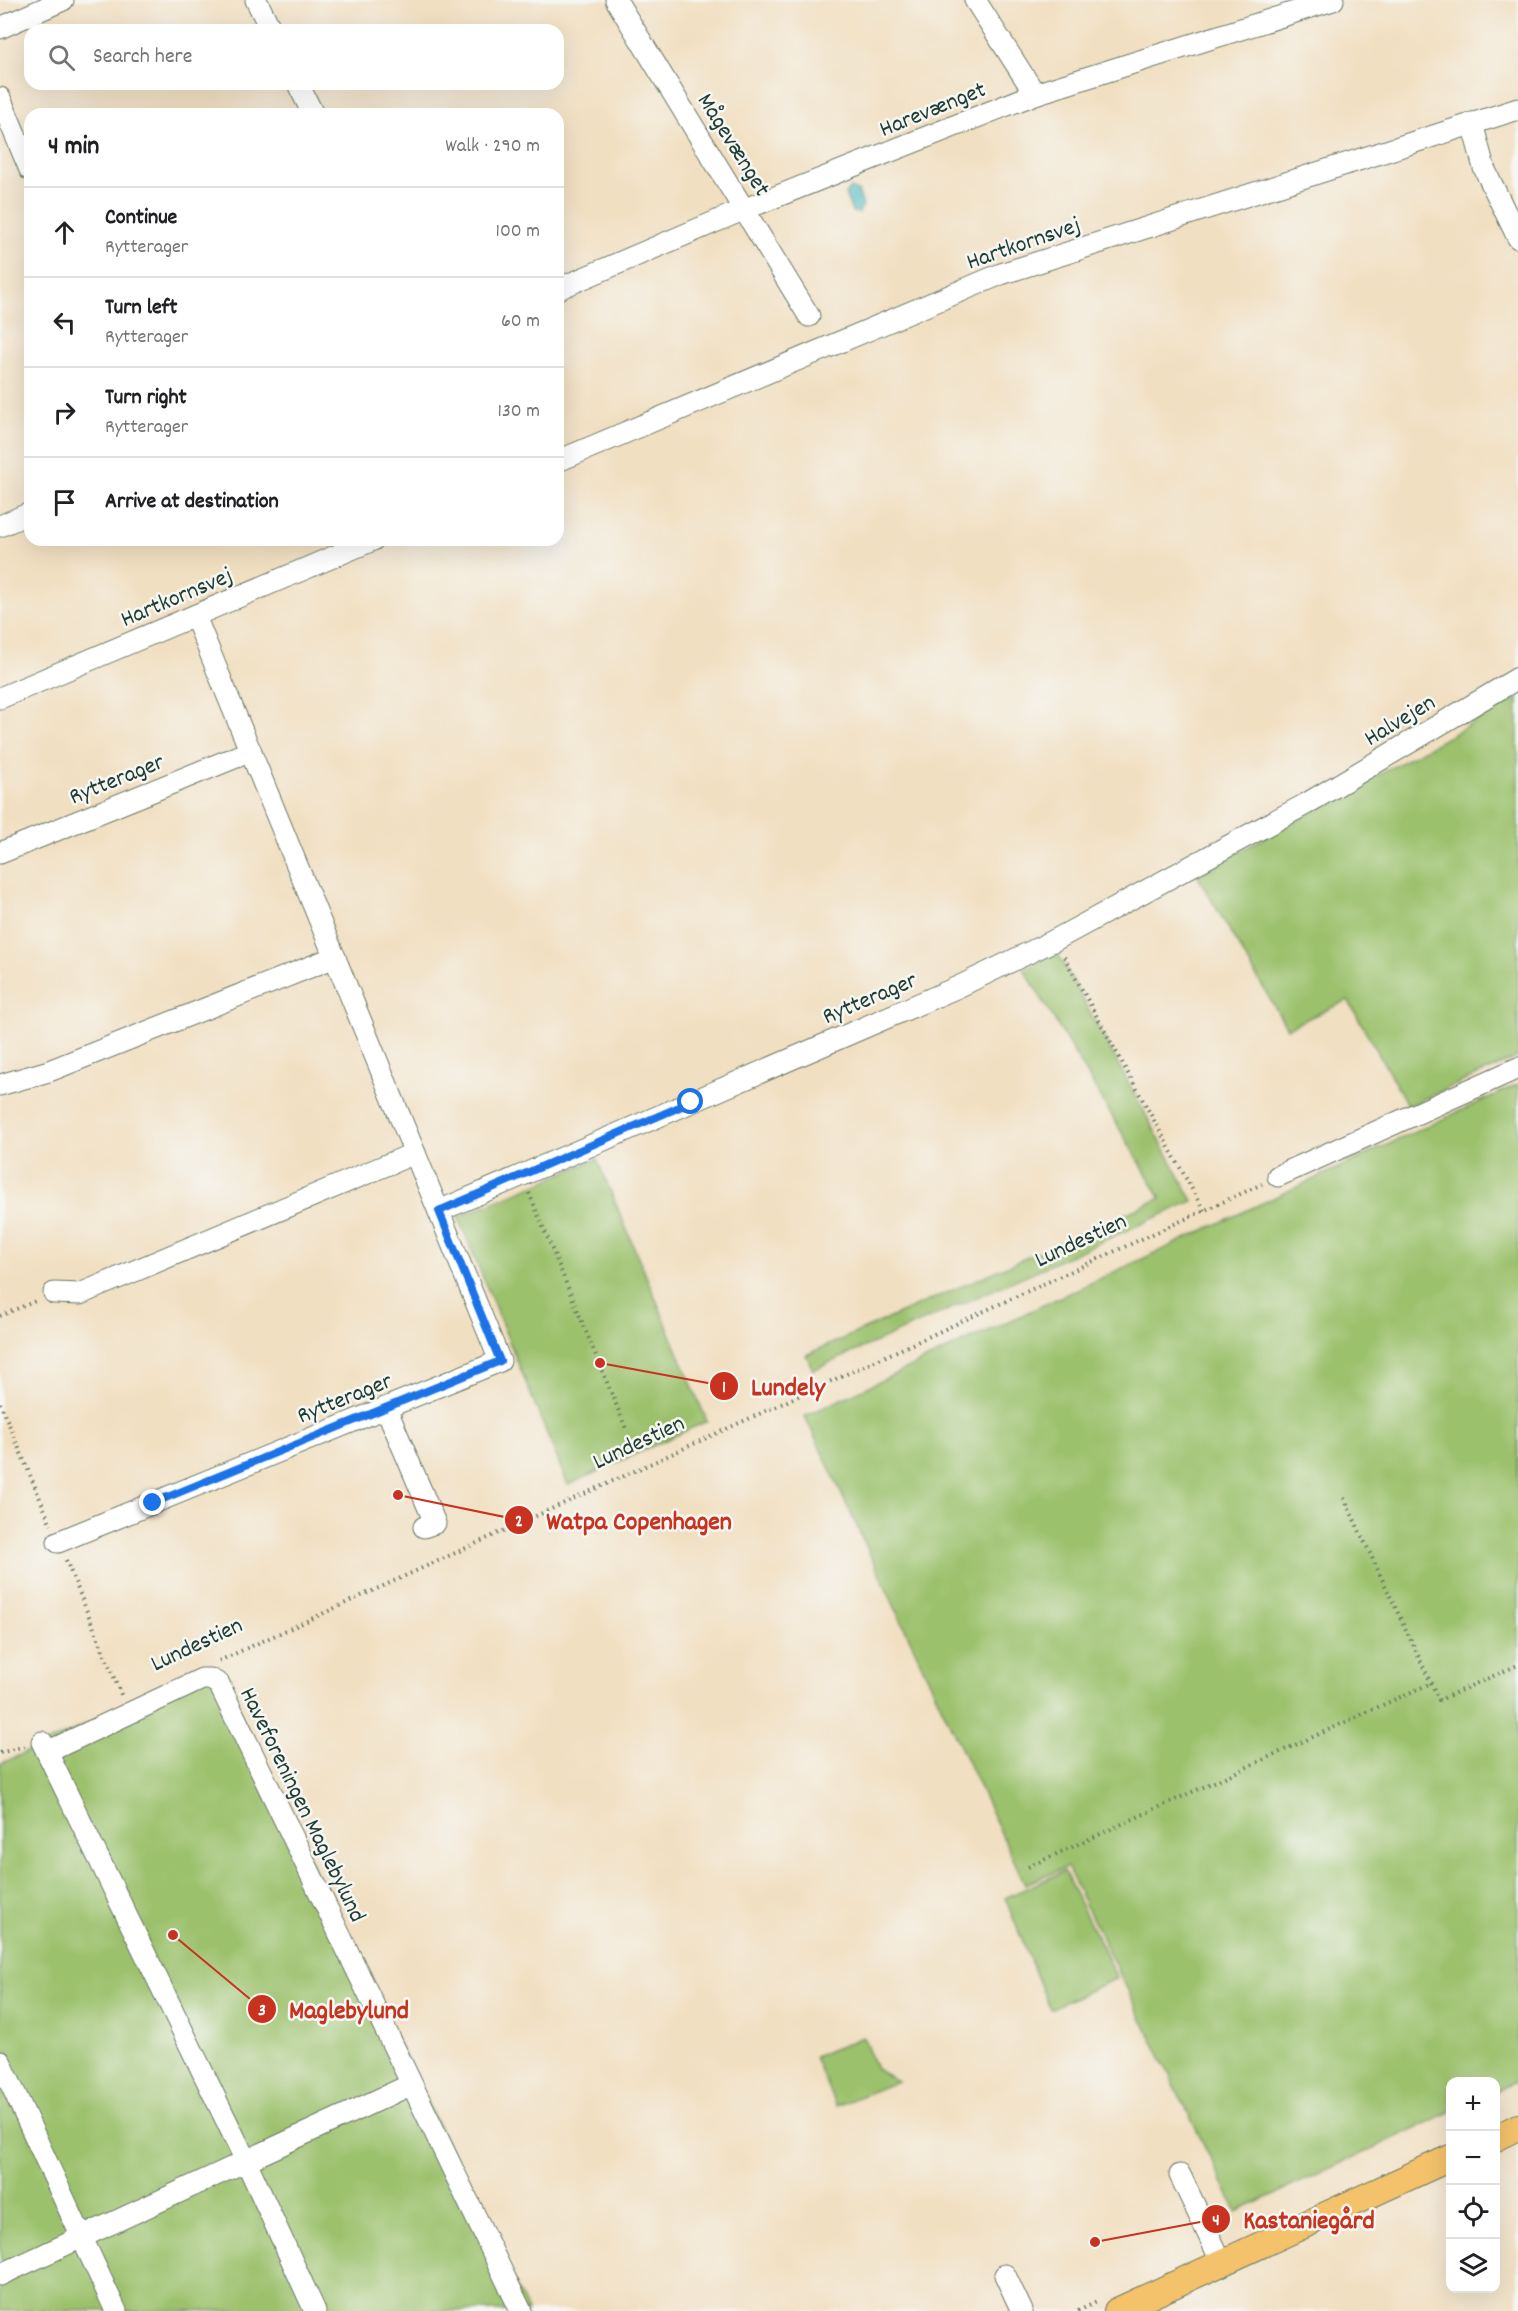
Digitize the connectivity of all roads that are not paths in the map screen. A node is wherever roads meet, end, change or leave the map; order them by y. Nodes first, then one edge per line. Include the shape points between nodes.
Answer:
1 (63, 0) edge
2 (256, 0) edge
3 (616, 0) edge
4 (975, 0) edge
5 (1327, 1) edge
6 (268, 24) edge
7 (0, 28) edge
8 (301, 90) edge
9 (1035, 94) junction
10 (0, 98) edge
11 (311, 108) edge
12 (1518, 109) edge
13 (1472, 123) junction
14 (24, 156) edge
15 (745, 209) junction
16 (1518, 238) edge
17 (564, 286) edge
18 (809, 316) dead end
19 (564, 458) edge
20 (24, 516) edge
21 (0, 526) edge
22 (359, 546) edge
23 (195, 615) junction
24 (1518, 678) edge
25 (0, 698) edge
26 (251, 751) junction
27 (1306, 804) joint
28 (0, 853) edge
29 (335, 957) junction
30 (1518, 1068) edge
31 (0, 1085) edge
32 (415, 1153) junction
33 (1278, 1176) road end
34 (439, 1211) junction
35 (54, 1293) road end
36 (386, 1408) junction
37 (424, 1527) dead end
38 (58, 1542) dead end
39 (0, 2061) edge
40 (410, 2085) junction
41 (1518, 2127) edge
42 (1500, 2136) edge
43 (1446, 2160) edge
44 (246, 2161) junction
45 (1180, 2175) dead end
46 (81, 2238) junction
47 (1222, 2263) junction
48 (0, 2275) edge
49 (1005, 2275) dead end
50 (116, 2311) edge
51 (315, 2311) edge
52 (521, 2311) edge
53 (1022, 2311) edge
54 (1117, 2311) edge

1 - 7 street
2 - 6 street
3 - 15 street, Mågevænget
4 - 9 street
5 - 9 street, Harevænget
8 - 11 street
9 - 15 street, Harevænget
10 - 14 street
12 - 13 street, Hartkornsvej
13 - 16 street via 1484,168
13 - 19 street, Hartkornsvej via 1001,274
15 - 17 street, Harevænget
15 - 18 street, Mågevænget
20 - 21 street
22 - 23 street, Hartkornsvej
23 - 25 street, Hartkornsvej
23 - 26 street, Rytterager
24 - 27 street, Halvejen
26 - 28 street, Rytterager
26 - 29 street, Rytterager
27 - 34 street, Rytterager via 1056,940 958,987
29 - 31 street via 49,1071
29 - 32 street, Rytterager
30 - 33 street
32 - 34 street, Rytterager
32 - 35 street via 80,1294
34 - 36 street, Rytterager via 500,1361
36 - 37 street via 435,1523
36 - 38 street, Rytterager
39 - 46 street
40 - 44 street
40 - 44 street, Haveforeningen Maglebylund via 219,1684 202,1679 44,1747
40 - 52 street, Haveforeningen Maglebylund
41 - 42 main road
43 - 47 main road
44 - 46 street
44 - 51 street
45 - 47 street
46 - 48 street
46 - 50 street
47 - 54 main road
49 - 53 street

